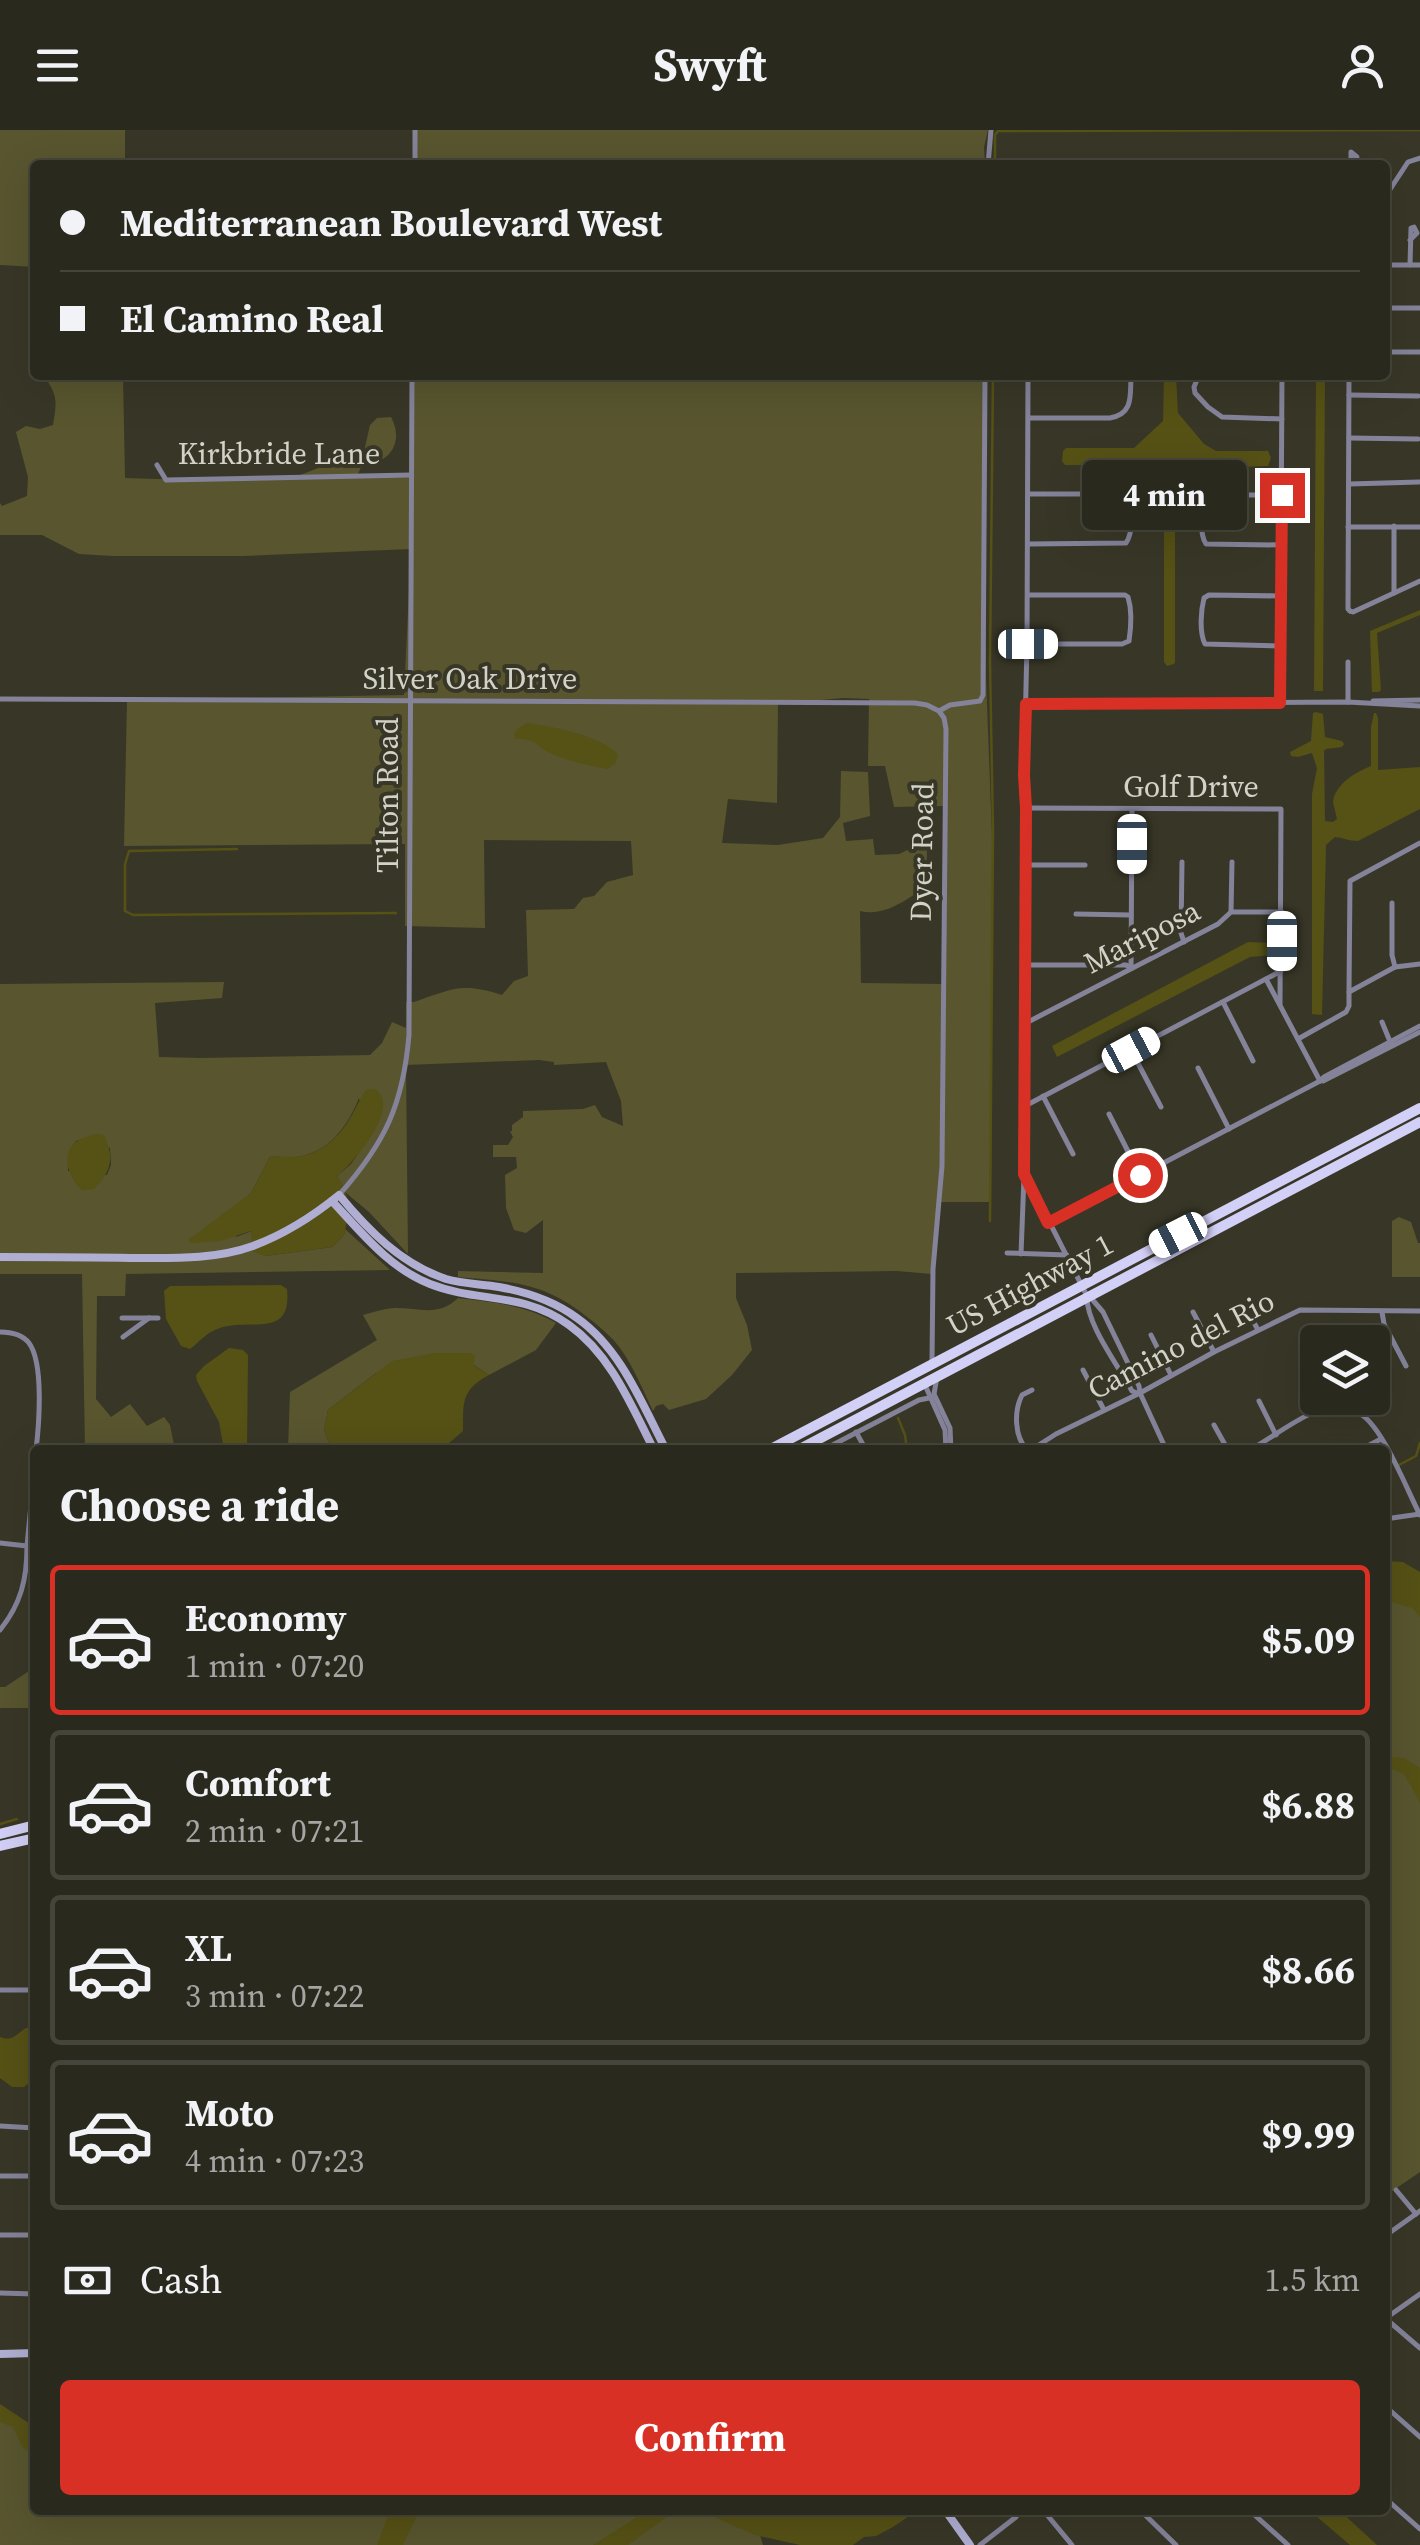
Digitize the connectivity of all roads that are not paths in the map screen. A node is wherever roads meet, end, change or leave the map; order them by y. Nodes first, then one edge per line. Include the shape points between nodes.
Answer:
1 (415, 130) edge
2 (991, 130) edge
3 (1420, 158) edge
4 (414, 160) edge
5 (988, 160) edge
6 (1390, 189) edge
7 (1410, 240) dead end
8 (1390, 265) edge
9 (1410, 265) junction
10 (1420, 265) edge
11 (1390, 308) edge
12 (1420, 308) edge
13 (1390, 352) edge
14 (1420, 352) edge
15 (412, 380) edge
16 (985, 380) edge
17 (1028, 380) edge
18 (1130, 380) edge
19 (1197, 380) edge
20 (1282, 380) edge
21 (1349, 380) edge
22 (1349, 395) junction
23 (1418, 396) edge
24 (1028, 418) junction
25 (1282, 419) junction
26 (1349, 438) junction
27 (1418, 439) edge
28 (157, 464) dead end
29 (411, 476) junction
30 (1418, 482) edge
31 (1348, 484) junction
32 (1028, 494) junction
33 (1282, 495) junction
34 (1348, 526) junction
35 (1394, 526) junction
36 (1420, 526) edge
37 (1028, 544) junction
38 (1281, 546) junction
39 (1420, 581) edge
40 (1028, 594) junction
41 (1394, 594) junction
42 (1281, 596) junction
43 (1028, 644) junction
44 (1281, 646) junction
45 (1348, 662) dead end
46 (0, 699) edge
47 (411, 701) junction
48 (1348, 702) junction
49 (1280, 703) junction
50 (1420, 703) edge
51 (1026, 704) junction
52 (938, 711) junction
53 (1026, 808) junction
54 (1132, 810) junction
55 (1420, 842) edge
56 (1182, 862) dead end
57 (1232, 862) dead end
58 (1026, 865) junction
59 (1085, 865) dead end
60 (1392, 904) dead end
61 (1232, 912) junction
62 (1282, 912) junction
63 (1076, 914) dead end
64 (1131, 915) junction
65 (1184, 942) junction
66 (1420, 964) edge
67 (1026, 965) junction
68 (1395, 967) junction
69 (1131, 968) junction
70 (1281, 971) junction
71 (1266, 980) junction
72 (1350, 992) junction
73 (1222, 1002) junction
74 (1280, 1004) junction
75 (1382, 1022) dead end
76 (1026, 1023) junction
77 (1420, 1029) edge
78 (1298, 1038) junction
79 (1392, 1044) junction
80 (1131, 1050) junction
81 (1253, 1061) dead end
82 (1198, 1068) dead end
83 (1320, 1081) junction
84 (1042, 1096) junction
85 (1025, 1106) junction
86 (1162, 1107) dead end
87 (1420, 1108) edge
88 (1109, 1114) dead end
89 (1420, 1122) edge
90 (1229, 1129) junction
91 (1073, 1154) dead end
92 (1024, 1174) junction
93 (1140, 1175) junction
94 (1277, 1190) junction
95 (335, 1198) junction
96 (1048, 1223) junction
97 (1007, 1253) dead end
98 (1020, 1254) junction
99 (1067, 1255) junction
100 (0, 1257) edge
101 (448, 1285) junction
102 (1085, 1290) junction
103 (1245, 1306) dead end
104 (1420, 1311) edge
105 (1193, 1312) dead end
106 (1382, 1312) junction
107 (122, 1318) dead end
108 (149, 1318) junction
109 (158, 1318) dead end
110 (1258, 1330) junction
111 (0, 1332) edge
112 (1151, 1335) dead end
113 (123, 1337) dead end
114 (1214, 1352) junction
115 (946, 1357) junction
116 (1406, 1366) dead end
117 (935, 1370) junction
118 (1083, 1370) dead end
119 (1171, 1375) junction
120 (924, 1382) junction
121 (912, 1389) junction
122 (1032, 1390) dead end
123 (1140, 1393) junction
124 (929, 1398) junction
125 (1259, 1401) dead end
126 (936, 1407) junction
127 (1104, 1410) junction
128 (1311, 1415) edge
129 (1362, 1415) edge
130 (1214, 1425) dead end
131 (856, 1432) junction
132 (1276, 1435) junction
133 (1381, 1440) junction
134 (36, 1445) edge
135 (651, 1445) edge
136 (663, 1445) edge
137 (779, 1445) edge
138 (808, 1445) edge
139 (832, 1445) edge
140 (863, 1445) edge
141 (949, 1445) edge
142 (1024, 1445) edge
143 (1038, 1445) edge
144 (1166, 1445) edge
145 (1225, 1445) edge
146 (1259, 1445) edge
147 (1370, 1445) edge
148 (1384, 1445) edge
149 (1390, 1457) edge
150 (1420, 1514) edge
151 (30, 1515) edge
152 (1390, 1517) edge
153 (0, 1543) edge
154 (27, 1546) junction
155 (0, 1630) edge
156 (30, 1826) edge
157 (0, 1834) edge
158 (30, 1839) edge
159 (0, 1846) edge
160 (0, 1990) edge
161 (30, 1991) edge
162 (0, 2126) edge
163 (30, 2128) edge
164 (0, 2176) edge
165 (30, 2176) edge
166 (1396, 2190) dead end
167 (1418, 2213) edge
168 (1390, 2233) edge
169 (0, 2235) edge
170 (30, 2235) edge
171 (0, 2293) edge
172 (30, 2294) edge
173 (1420, 2294) edge
174 (1390, 2315) edge
175 (1390, 2322) edge
176 (1420, 2348) edge
177 (30, 2353) edge
178 (0, 2354) edge
179 (1390, 2410) edge
180 (1420, 2437) edge
181 (1390, 2503) edge
182 (949, 2515) edge
183 (1017, 2515) edge
184 (1048, 2515) edge
185 (1145, 2515) edge
186 (1255, 2515) edge
187 (1420, 2530) edge
188 (1277, 2535) junction
189 (970, 2545) edge
190 (980, 2545) edge
191 (1072, 2545) edge
192 (1176, 2545) edge
193 (1268, 2545) edge
194 (1288, 2545) edge

1 - 4 street
2 - 5 street
3 - 6 street via 1408,162
7 - 9 street
8 - 9 street
9 - 10 street
11 - 12 street
13 - 14 street
15 - 29 street, Tilton Road
16 - 52 street via 983,695
17 - 24 street
18 - 24 street via 1122,416
19 - 25 street via 1195,393 1222,417
20 - 25 street
21 - 22 street
22 - 23 street
22 - 26 street
24 - 32 street
25 - 33 street
26 - 27 street
26 - 31 street
28 - 29 street, Kirkbride Lane via 166,480
29 - 47 street, Tilton Road
30 - 31 street
31 - 34 street
32 - 37 street
32 - 37 street via 1121,494 1131,506 1126,544
33 - 38 street
33 - 38 street via 1208,496 1202,520 1209,545
34 - 35 street
34 - 41 street via 1349,614
35 - 36 street
35 - 41 street
37 - 40 street
38 - 42 street
39 - 41 street
40 - 43 street
40 - 43 street via 1125,595 1130,638
42 - 44 street
42 - 44 street via 1206,596 1202,638 1208,644
43 - 51 street
44 - 49 street
45 - 48 street
46 - 47 street, Silver Oak Drive
47 - 52 street, Silver Oak Drive via 915,703
47 - 95 street, Tilton Road via 406,1064 386,1130
48 - 49 street
48 - 50 street
49 - 51 street
51 - 53 street
52 - 117 street, Dyer Road via 946,729
53 - 54 street, Golf Drive
53 - 58 street
54 - 62 street, Golf Drive via 1281,809
54 - 64 street
55 - 72 street via 1350,881
56 - 65 street
57 - 61 street
58 - 59 street
58 - 67 street
60 - 68 street
61 - 62 street, Mariposa
61 - 65 street, Mariposa
62 - 70 street, Golf Drive
63 - 64 street
64 - 69 street
65 - 69 street, Mariposa
66 - 68 street
67 - 69 street
67 - 76 street
68 - 72 street
69 - 76 street, Mariposa
70 - 71 street
70 - 74 street, Golf Drive
71 - 73 street
71 - 74 street, Golf Drive
72 - 78 street via 1346,1012
73 - 80 street
73 - 81 street
74 - 78 street, Golf Drive
75 - 79 street
76 - 85 street
77 - 79 street
78 - 83 street, Golf Drive
79 - 83 street
80 - 84 street
80 - 86 street
82 - 90 street
83 - 90 street
84 - 85 street
84 - 91 street
85 - 92 street
87 - 94 main road via 1289,1176
88 - 93 street
89 - 94 main road, US Highway 1
90 - 93 street
92 - 96 street
92 - 98 street
93 - 96 street
94 - 102 main road, US Highway 1
94 - 102 main road, US Highway 1 via 1264,1204
95 - 100 street via 285,1232 223,1254
95 - 101 street via 396,1254
96 - 99 street
97 - 98 street
98 - 99 street
99 - 102 street
101 - 135 street via 524,1303 571,1326 606,1362
101 - 136 street via 526,1293 575,1316 614,1355
102 - 115 main road, US Highway 1
102 - 117 main road, US Highway 1
102 - 123 street via 1103,1312
102 - 123 street via 1099,1335 1132,1392
103 - 110 street
104 - 106 street, Camino del Rio
105 - 114 street
106 - 110 street, Camino del Rio via 1300,1310
106 - 116 street
107 - 108 street
108 - 109 street
108 - 113 street
110 - 114 street, Camino del Rio
111 - 134 street via 20,1336 34,1352
112 - 119 street
114 - 119 street, Camino del Rio
115 - 117 main road, US Highway 1
115 - 120 main road
117 - 120 main road, US Highway 1
117 - 121 main road
117 - 126 street, Dyer Road
117 - 137 main road, US Highway 1
118 - 127 street
119 - 123 street, Camino del Rio
120 - 121 main road, US Highway 1
120 - 124 street
121 - 138 main road, US Highway 1
122 - 142 street via 1018,1405 1018,1438
123 - 127 street, Camino del Rio
123 - 144 street
124 - 126 street
124 - 131 street
125 - 132 street
126 - 141 street
127 - 143 street, Camino del Rio
128 - 132 street
129 - 133 street
130 - 145 street
131 - 139 street
131 - 140 street
132 - 146 street
133 - 147 street
133 - 148 street
149 - 150 street
150 - 152 street
151 - 154 street
153 - 154 street
154 - 155 street via 21,1595
156 - 157 main road
158 - 159 main road
160 - 161 street
162 - 163 street
164 - 165 street
166 - 167 street
167 - 168 street
169 - 170 street
171 - 172 street
173 - 174 street
175 - 176 street
177 - 178 street
179 - 180 street
181 - 187 street
182 - 189 street
183 - 190 street
184 - 191 street
185 - 192 street
186 - 188 street
188 - 193 street
188 - 194 street

